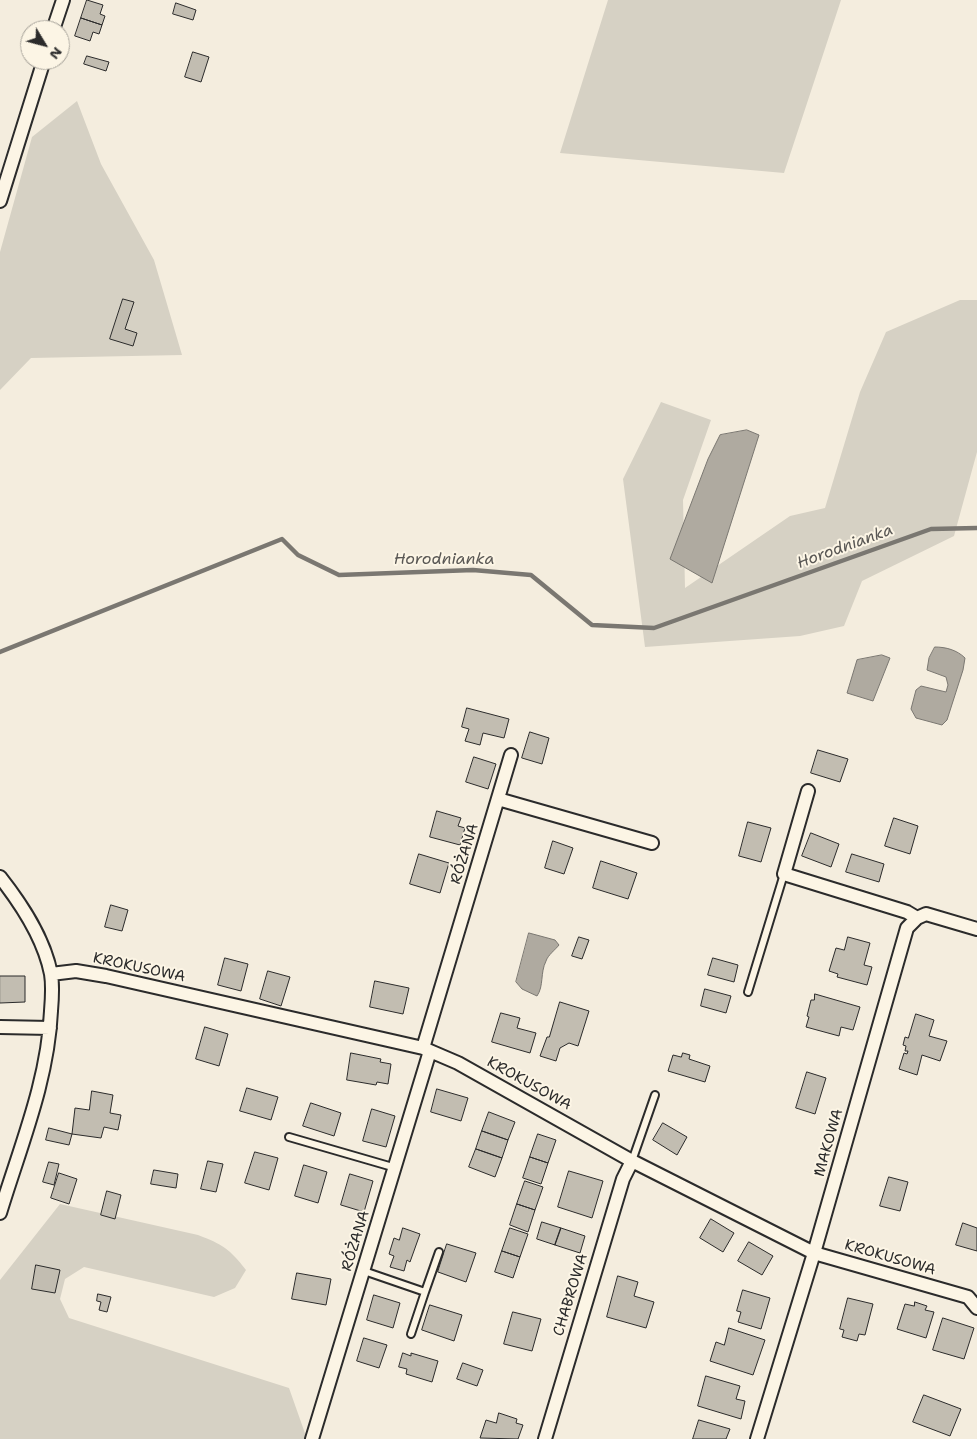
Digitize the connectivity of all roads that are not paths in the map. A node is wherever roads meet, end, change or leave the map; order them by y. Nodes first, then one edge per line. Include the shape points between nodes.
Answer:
1 (63, 0) edge
2 (56, 20) edge
3 (41, 70) edge
4 (0, 201) edge
5 (511, 755) dead end
6 (808, 792) dead end
7 (498, 799) junction
8 (652, 843) dead end
9 (784, 874) junction
10 (0, 877) edge
11 (917, 918) junction
12 (977, 929) edge
13 (51, 974) junction
14 (748, 992) dead end
15 (0, 1027) edge
16 (50, 1028) junction
17 (427, 1050) junction
18 (655, 1095) dead end
19 (289, 1137) dead end
20 (632, 1161) junction
21 (396, 1168) junction
22 (0, 1213) edge
23 (439, 1252) dead end
24 (814, 1253) junction
25 (364, 1271) junction
26 (425, 1292) junction
27 (973, 1298) edge
28 (977, 1308) edge
29 (411, 1334) dead end
30 (312, 1439) edge
31 (545, 1439) edge
32 (757, 1439) edge

1 - 2 street
3 - 4 street
5 - 7 street, RÓŻANA
6 - 9 street
7 - 8 street
7 - 17 street, RÓŻANA
9 - 11 street via 907,912
9 - 14 lane
10 - 13 street via 30,921
11 - 12 street via 926,914
11 - 24 street, MAKOWA via 907,928
13 - 16 street
13 - 17 street, KROKUSOWA via 76,971 106,976
15 - 16 street
16 - 22 street via 43,1075
17 - 20 street, KROKUSOWA via 475,1072
17 - 21 street, RÓŻANA
18 - 20 lane
19 - 21 lane
20 - 24 street, KROKUSOWA
20 - 31 street, CHABROWA via 623,1179
21 - 25 street, RÓŻANA
23 - 26 lane
24 - 27 street, KROKUSOWA
24 - 32 street, MAKOWA
25 - 26 lane
25 - 30 street, RÓŻANA
26 - 29 lane
27 - 28 street

